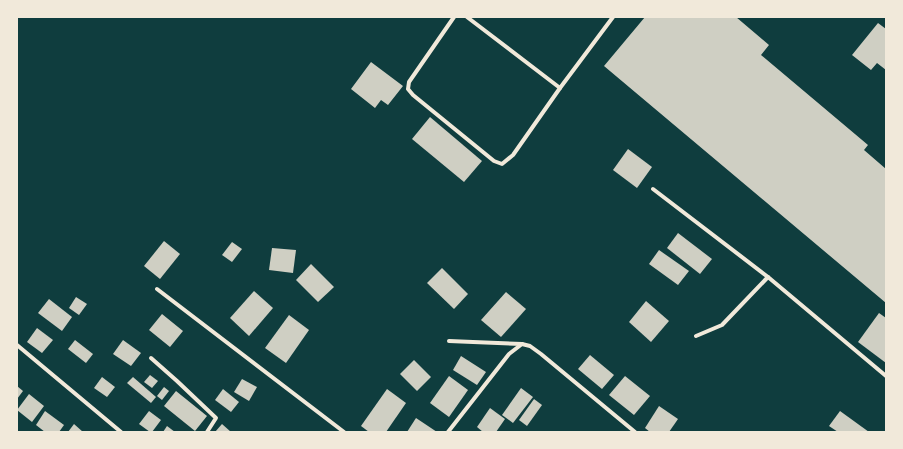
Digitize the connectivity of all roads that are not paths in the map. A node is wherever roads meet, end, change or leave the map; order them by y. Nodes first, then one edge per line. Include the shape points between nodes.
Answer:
1 (454, 17) edge
2 (467, 17) edge
3 (613, 17) edge
4 (560, 88) junction
5 (653, 189) dead end
6 (768, 277) junction
7 (157, 289) dead end
8 (696, 336) dead end
9 (449, 341) dead end
10 (522, 344) junction
11 (17, 346) edge
12 (151, 358) dead end
13 (886, 376) edge
14 (121, 432) edge
15 (207, 432) edge
16 (344, 432) edge
17 (448, 432) edge
18 (635, 432) edge

1 - 4 street via 410,82 408,89 412,95 494,161 502,164 513,155
2 - 4 street
3 - 4 street
5 - 6 street
6 - 8 street via 722,324
6 - 13 street
7 - 16 street
9 - 10 street
10 - 17 street via 510,354
10 - 18 street via 541,354
11 - 14 street
12 - 15 street via 216,418

